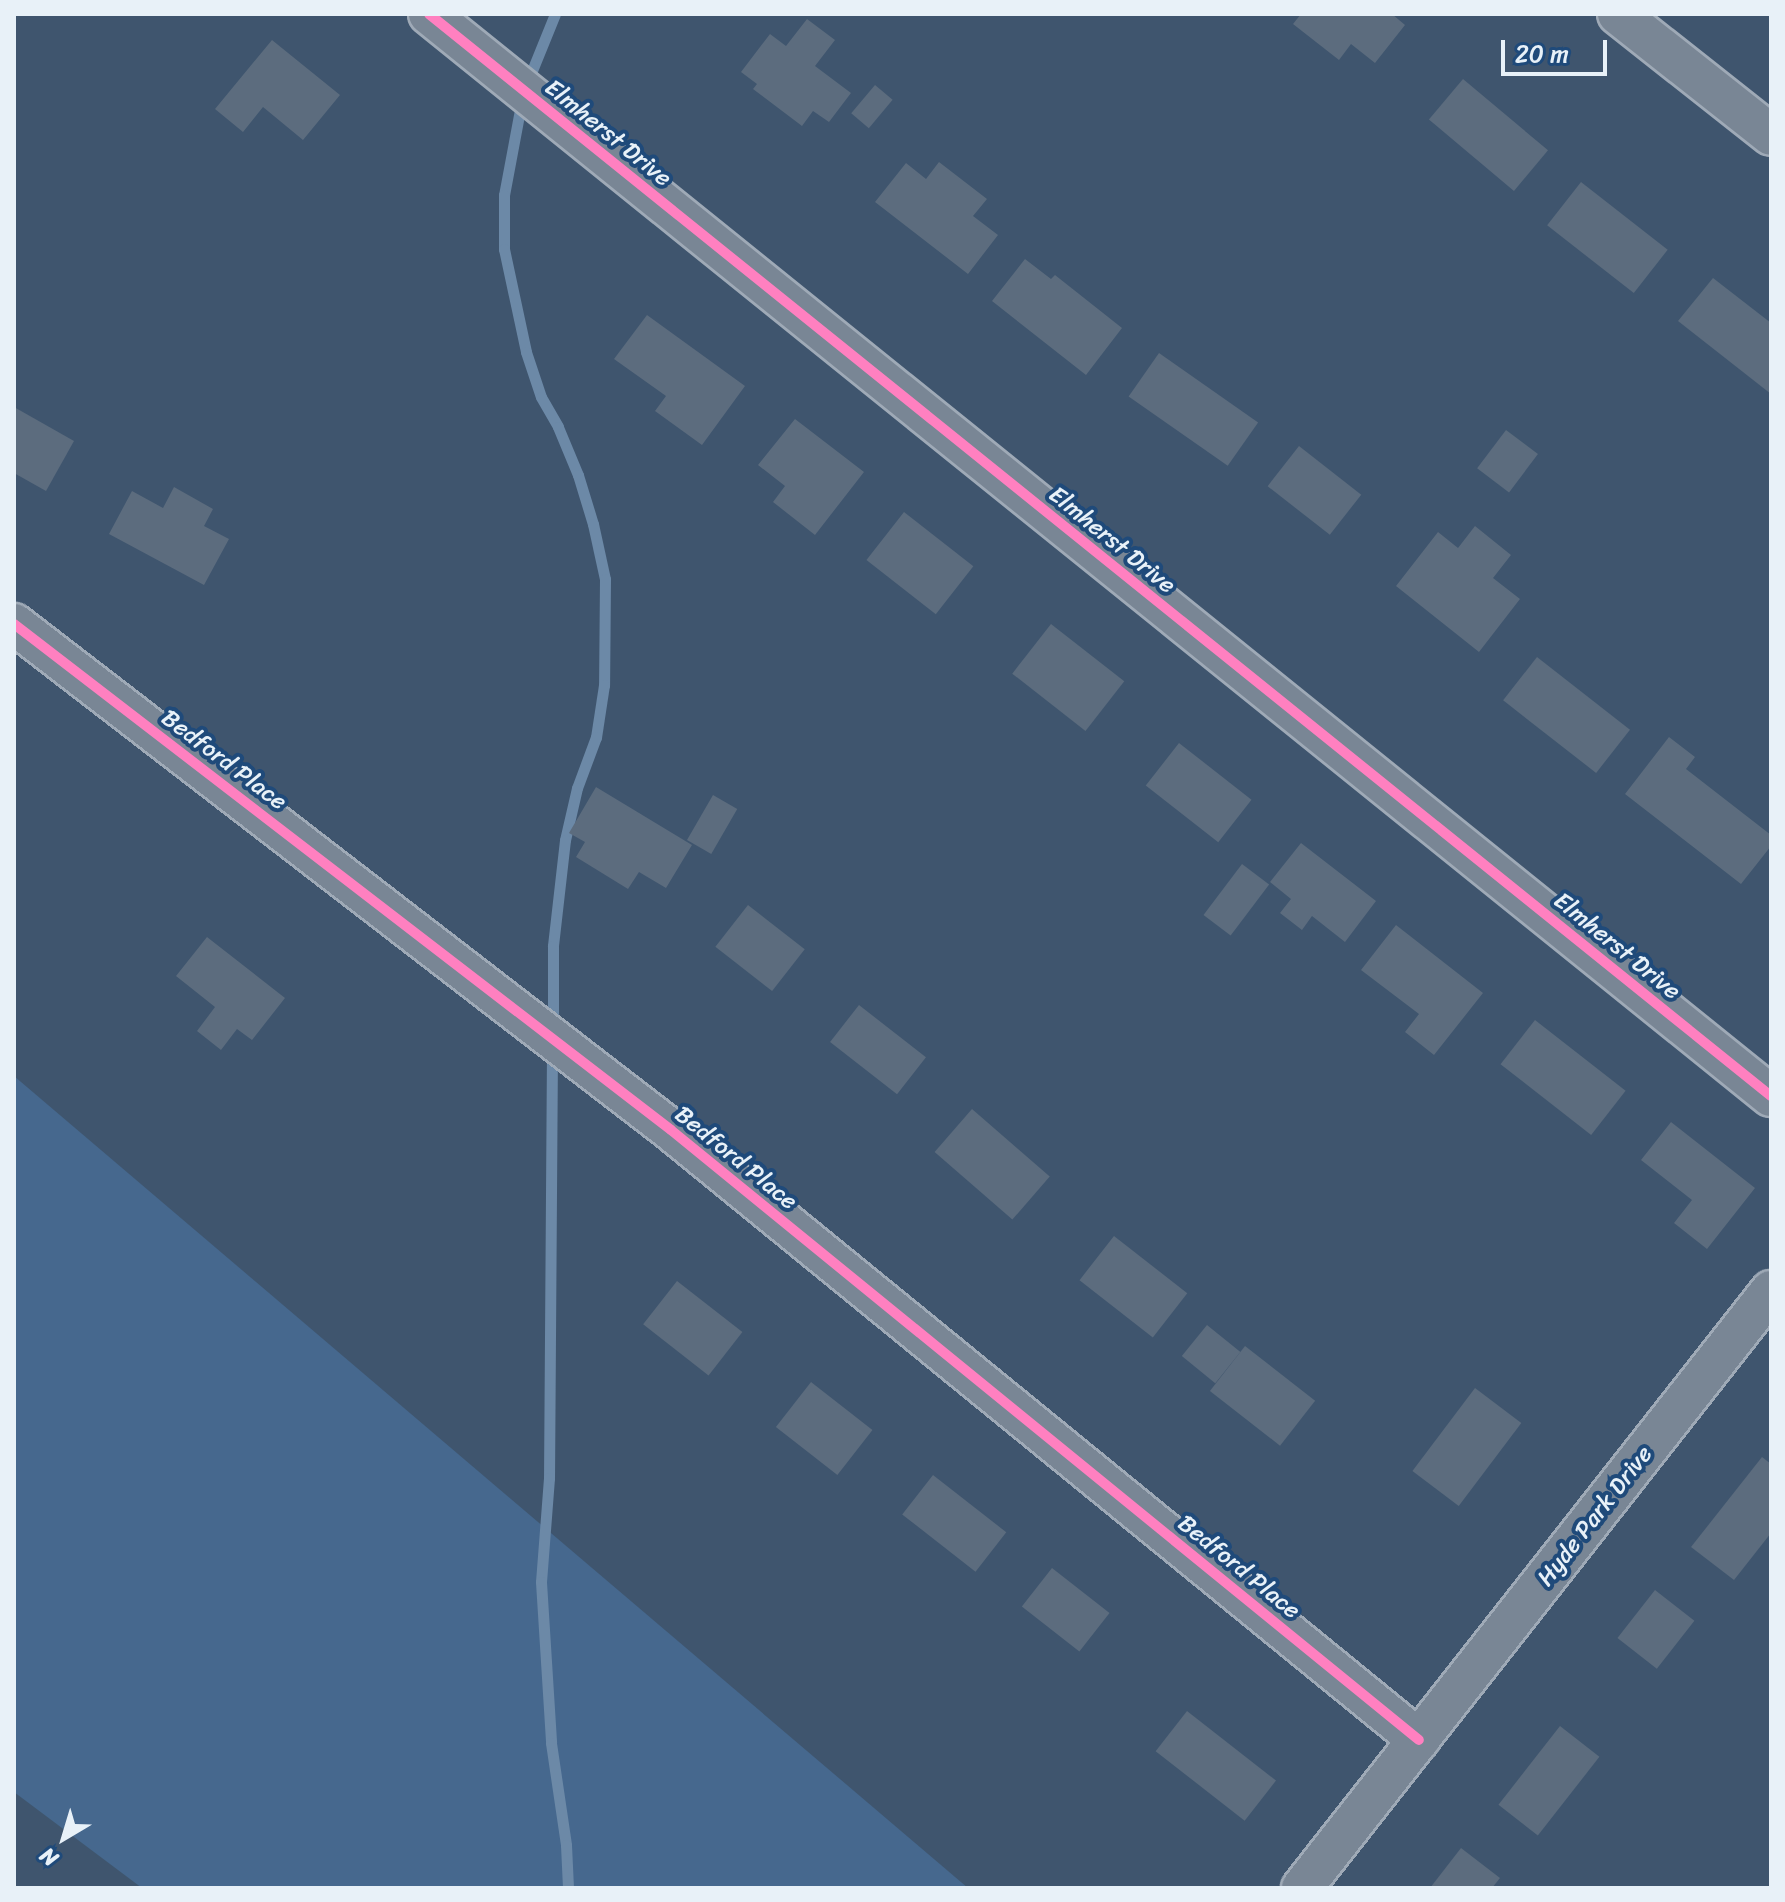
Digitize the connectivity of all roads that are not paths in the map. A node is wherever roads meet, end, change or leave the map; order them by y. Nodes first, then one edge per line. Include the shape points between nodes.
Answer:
1 (429, 14) edge
2 (1618, 14) edge
3 (1771, 135) edge
4 (14, 624) edge
5 (1771, 1096) edge
6 (1771, 1291) edge
7 (1419, 1740) junction
8 (1302, 1888) edge

1 - 5 street, Elmherst Drive
2 - 3 street
4 - 7 street, Bedford Place via 671,1130
6 - 7 street, Hyde Park Drive
7 - 8 street, Hyde Park Drive

